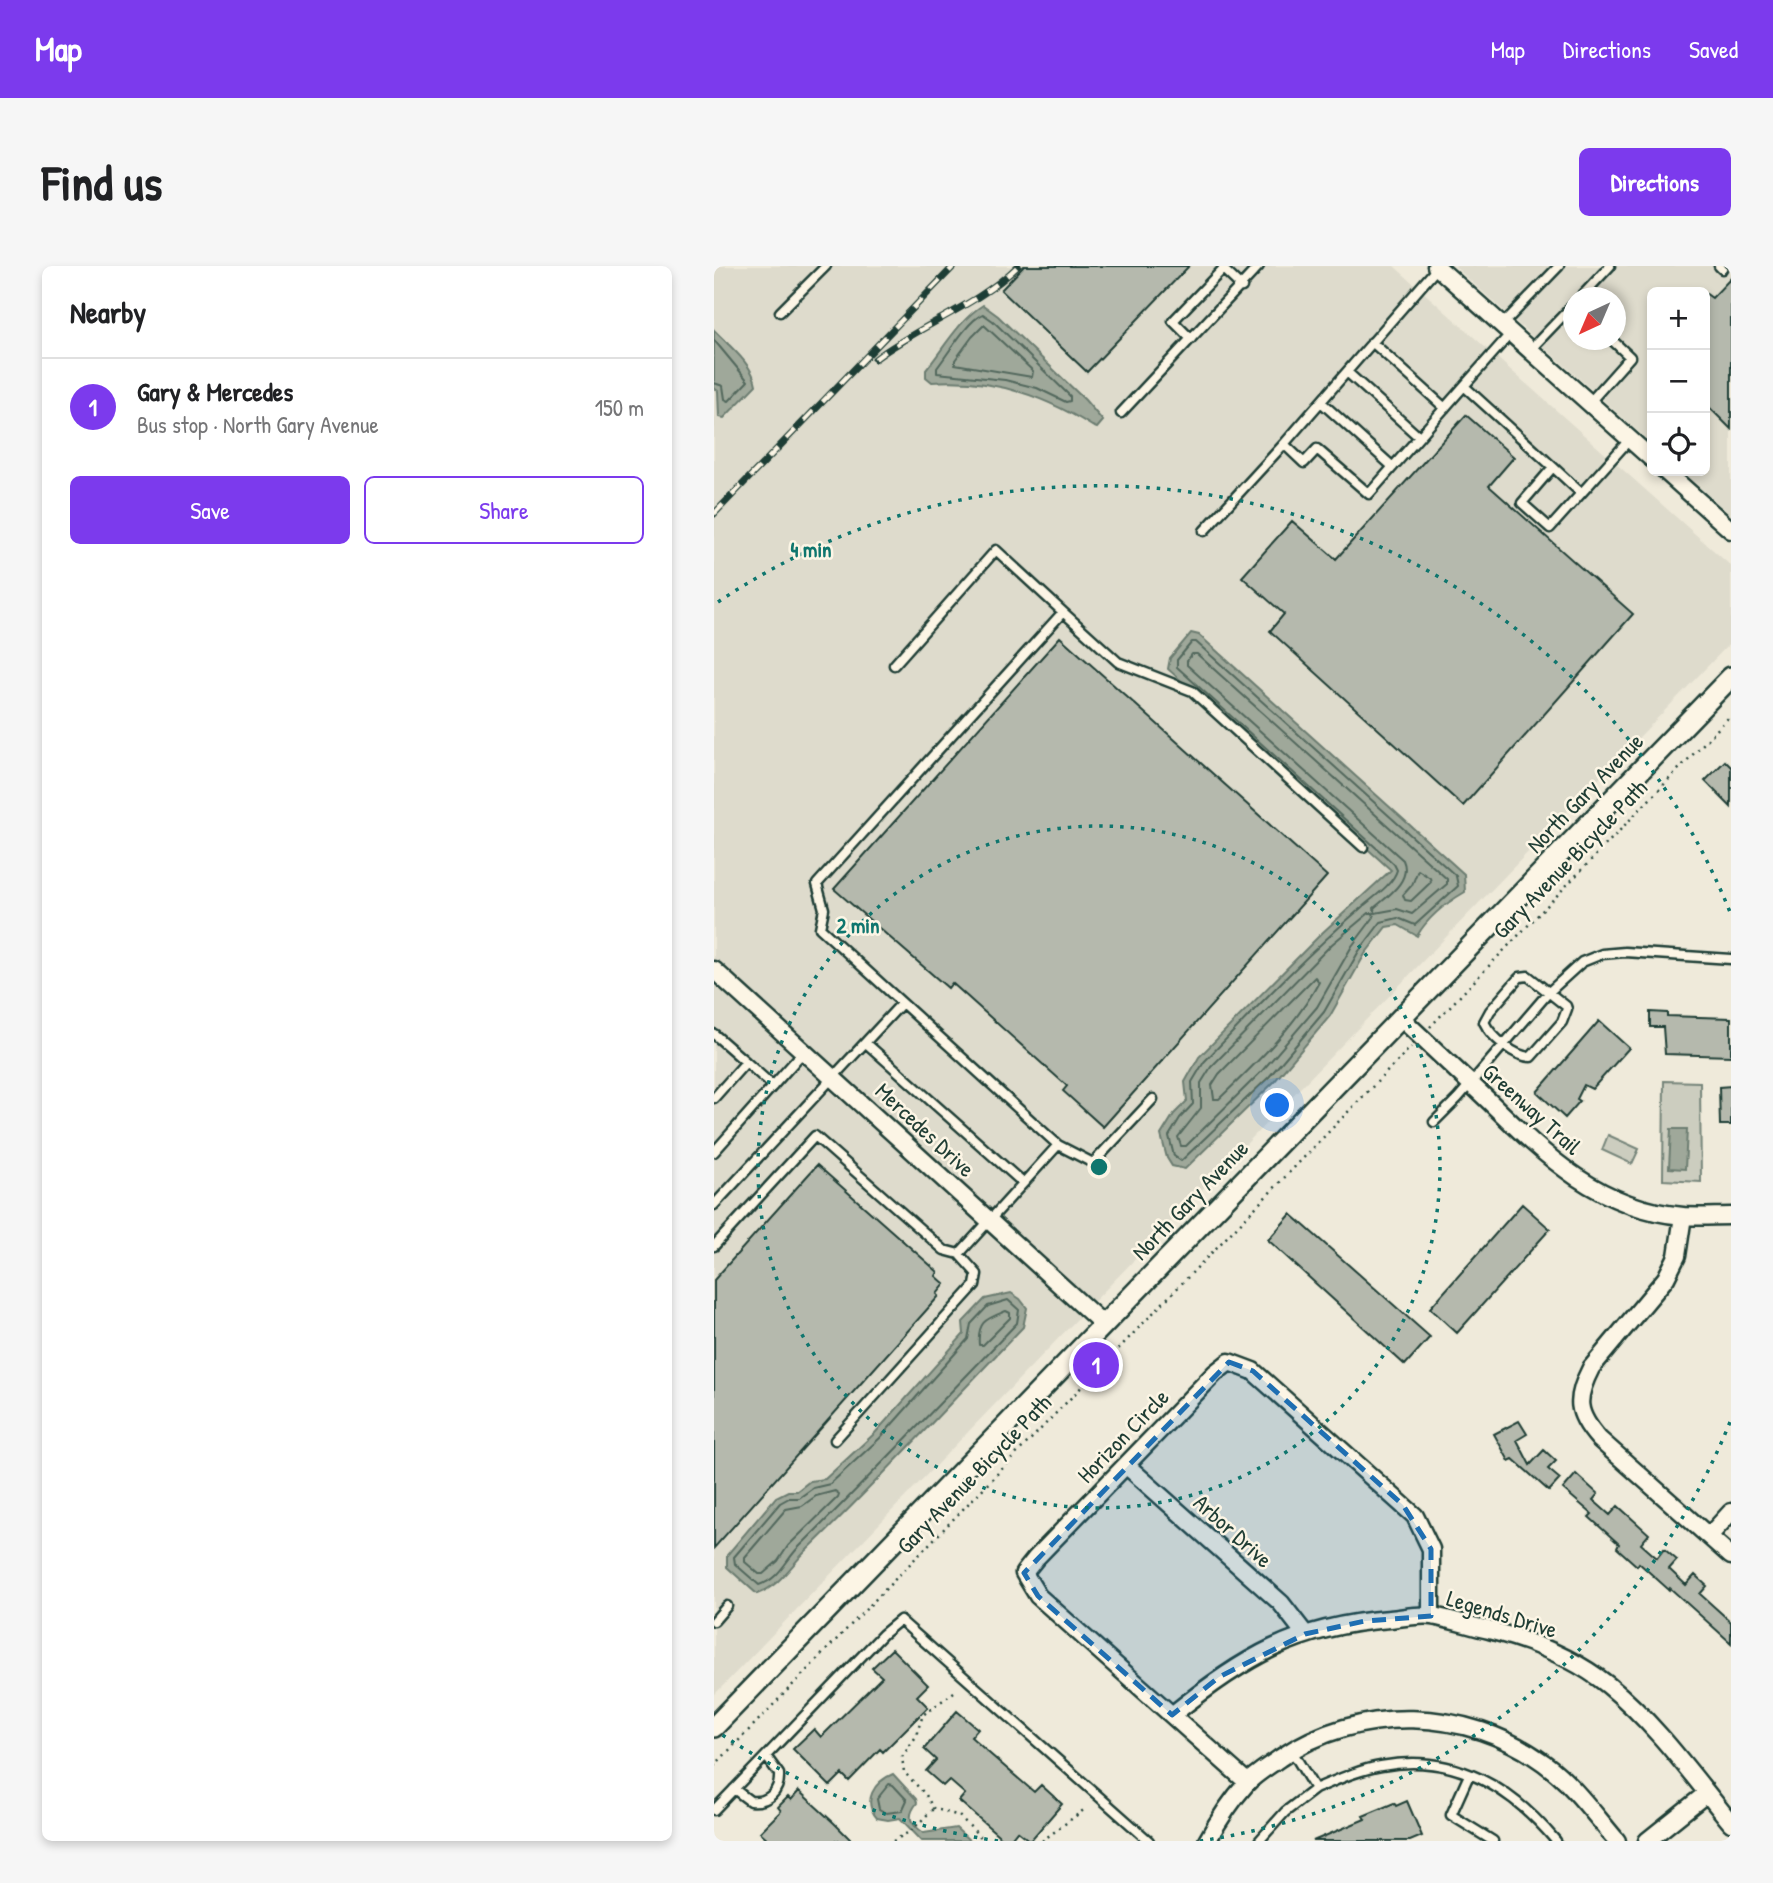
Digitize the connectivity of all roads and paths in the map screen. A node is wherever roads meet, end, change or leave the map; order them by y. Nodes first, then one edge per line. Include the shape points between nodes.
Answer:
1 (826, 266) edge
2 (1259, 266) edge
3 (1559, 266) edge
4 (1610, 266) edge
5 (1437, 267) edge
6 (1242, 287) junction
7 (1590, 287) edge
8 (780, 312) dead end
9 (1563, 315) edge
10 (1507, 329) junction
11 (1191, 340) junction
12 (1372, 342) junction
13 (1530, 350) junction
14 (1623, 350) edge
15 (1347, 372) junction
16 (1464, 386) junction
17 (1321, 402) junction
18 (1589, 403) junction
19 (1445, 408) junction
20 (1121, 413) dead end
21 (1419, 437) junction
22 (1630, 439) junction
23 (1284, 444) junction
24 (1647, 454) edge
25 (1393, 467) junction
26 (1553, 467) junction
27 (1671, 476) edge
28 (1581, 493) junction
29 (1731, 530) edge
30 (1205, 531) dead end
31 (1063, 611) junction
32 (894, 665) dead end
33 (1731, 677) edge
34 (1731, 715) edge
35 (1363, 847) dead end
36 (1731, 959) edge
37 (714, 970) edge
38 (1549, 992) junction
39 (902, 1003) junction
40 (1401, 1018) junction
41 (1433, 1024) dead end
42 (714, 1034) edge
43 (866, 1043) junction
44 (1504, 1044) junction
45 (804, 1051) junction
46 (1404, 1054) dead end
47 (746, 1062) junction
48 (834, 1077) junction
49 (1470, 1084) junction
50 (773, 1086) junction
51 (714, 1098) edge
52 (1153, 1099) dead end
53 (1434, 1122) dead end
54 (1058, 1145) junction
55 (714, 1153) edge
56 (1023, 1183) junction
57 (714, 1205) edge
58 (1683, 1216) junction
59 (1731, 1216) edge
60 (989, 1220) junction
61 (714, 1246) edge
62 (959, 1254) junction
63 (1104, 1325) junction
64 (835, 1440) dead end
65 (1127, 1466) junction
66 (1731, 1512) edge
67 (1709, 1536) junction
68 (1731, 1556) edge
69 (727, 1606) dead end
70 (1431, 1616) junction
71 (714, 1621) edge
72 (1305, 1634) junction
73 (954, 1692) dead end
74 (1172, 1715) junction
75 (714, 1727) edge
76 (1292, 1750) junction
77 (766, 1756) junction
78 (714, 1766) edge
79 (1469, 1775) junction
80 (1247, 1782) junction
81 (734, 1789) junction
82 (1315, 1789) junction
83 (1707, 1793) junction
84 (933, 1808) junction
85 (1084, 1809) dead end
86 (714, 1810) edge
87 (1731, 1823) edge
88 (893, 1841) edge
89 (985, 1841) edge
90 (1042, 1841) edge
91 (1149, 1841) edge
92 (1207, 1841) edge
93 (1259, 1841) edge
94 (1493, 1841) edge
95 (1556, 1841) edge
96 (1617, 1841) edge
97 (1647, 1841) edge

1 - 8 lane
2 - 6 lane
3 - 10 lane
4 - 7 lane
5 - 10 street
5 - 12 lane
6 - 11 lane
6 - 11 lane via 1223,269 1173,321
9 - 13 lane
10 - 13 street
10 - 16 lane
11 - 20 lane
12 - 15 lane
12 - 19 lane
13 - 18 street
14 - 18 lane via 1630,357
15 - 17 lane
15 - 21 lane
16 - 19 lane
16 - 26 lane
17 - 23 lane
17 - 25 lane
18 - 22 street
19 - 21 lane
21 - 25 lane
22 - 24 street
22 - 28 lane
23 - 25 lane via 1304,463 1317,449 1369,494
23 - 30 lane
26 - 28 lane
26 - 28 lane via 1522,503 1549,528
27 - 29 street
31 - 32 lane via 996,550
31 - 35 lane via 1118,662 1192,691
31 - 39 lane via 817,884 824,909 820,928
33 - 40 street, North Gary Avenue
34 - 41 path, Gary Avenue Bicycle Path
36 - 38 lane via 1602,954 1582,962
37 - 45 street, Mercedes Drive
38 - 44 lane
38 - 44 lane via 1566,1006 1562,1022 1531,1057
38 - 44 lane via 1528,976 1520,977 1484,1022
39 - 43 lane
39 - 54 lane
40 - 49 street, Greenway Trail
40 - 63 street, North Gary Avenue
42 - 47 lane
43 - 48 lane
43 - 56 lane
44 - 49 lane
45 - 48 street, Mercedes Drive
45 - 50 lane
46 - 78 path, Gary Avenue Bicycle Path
47 - 50 lane
47 - 51 lane
48 - 57 lane
48 - 60 street, Mercedes Drive
49 - 53 lane
49 - 58 street, Greenway Trail via 1570,1174 1617,1199
50 - 55 lane
52 - 54 lane via 1093,1163
54 - 56 lane
56 - 60 lane
58 - 59 street, Greenway Trail
58 - 67 street via 1677,1256 1666,1278 1591,1368 1572,1404 1599,1439
60 - 62 lane
60 - 63 street, Mercedes Drive
61 - 62 lane via 815,1136 944,1250
62 - 64 lane via 977,1274 975,1285
63 - 75 street, North Gary Avenue
65 - 70 street, Horizon Circle via 1229,1362 1253,1371 1415,1516 1431,1549
65 - 72 street, Arbor Drive via 1281,1603
65 - 74 street, Horizon Circle via 1024,1573 1038,1596
66 - 67 street
67 - 68 street
69 - 71 lane
70 - 72 street, Legends Drive via 1365,1620
70 - 83 street, Legends Drive via 1525,1639 1591,1673 1637,1710
72 - 74 street, Legends Drive via 1219,1677
73 - 84 path via 923,1715 902,1757 904,1772
74 - 80 street, Horizon Circle
76 - 80 street
76 - 82 lane
76 - 96 street via 1345,1727 1390,1719 1474,1728 1511,1742 1545,1763
77 - 81 lane
77 - 81 lane via 779,1774 773,1794 766,1800 751,1801
77 - 91 lane via 900,1620
79 - 82 lane via 1450,1768 1402,1763 1365,1769
79 - 94 lane via 1451,1815
79 - 95 lane via 1508,1793
80 - 92 street
81 - 86 lane
82 - 93 lane via 1285,1812
83 - 87 street, Legends Drive
83 - 97 street
84 - 88 path via 911,1831
84 - 89 path via 958,1816
85 - 90 path

